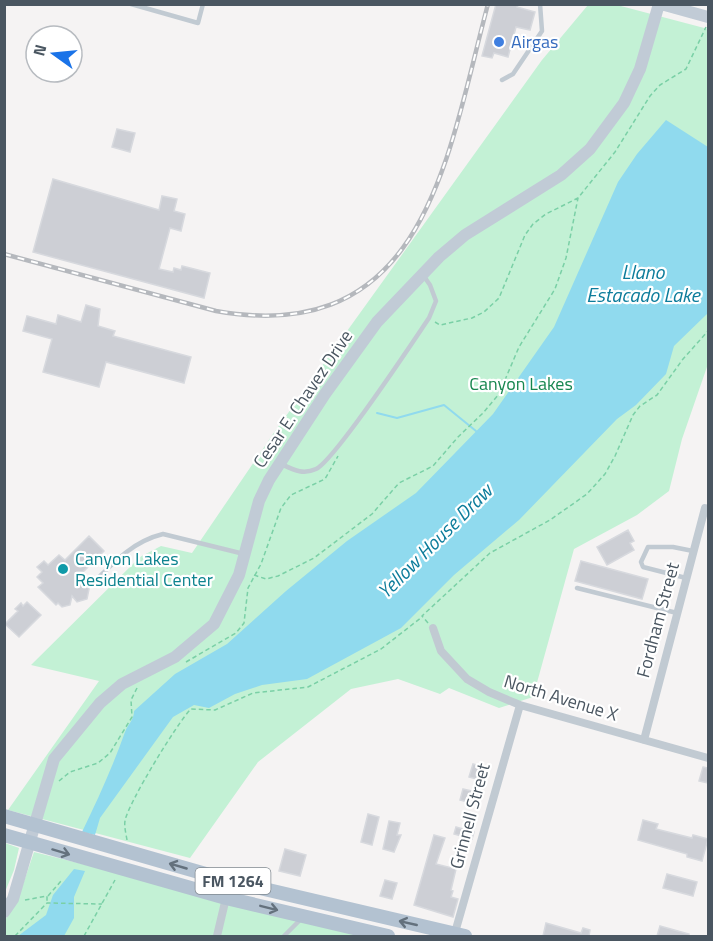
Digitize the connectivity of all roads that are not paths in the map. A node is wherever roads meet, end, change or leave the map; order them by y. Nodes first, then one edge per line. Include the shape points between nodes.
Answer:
1 (131, 4) edge
2 (203, 4) edge
3 (540, 4) edge
4 (660, 4) edge
5 (708, 16) edge
6 (502, 80) dead end
7 (422, 274) junction
8 (279, 464) junction
9 (707, 508) edge
10 (693, 551) junction
11 (244, 554) junction
12 (686, 578) junction
13 (94, 582) dead end
14 (577, 588) dead end
15 (677, 613) junction
16 (433, 628) road end
17 (520, 705) junction
18 (644, 740) junction
19 (708, 758) edge
20 (4, 816) edge
21 (34, 825) junction
22 (4, 835) edge
23 (29, 842) junction
24 (230, 881) junction
25 (226, 898) junction
26 (4, 912) edge
27 (303, 917) junction
28 (217, 936) edge
29 (284, 936) edge
30 (388, 936) edge
31 (458, 936) edge

1 - 2 lane via 198,23
3 - 6 lane via 542,31 513,74
4 - 5 street, Cesar E. Chavez Drive
4 - 7 street, Cesar E. Chavez Drive via 640,69 624,103 590,148 561,175 465,235
7 - 8 street, Cesar E. Chavez Drive via 377,322
7 - 8 lane via 436,301 429,318 336,448 318,468 300,472
8 - 11 street, Cesar E. Chavez Drive via 258,501
9 - 10 street, Fordham Street
10 - 12 street, Fordham Street
10 - 12 lane via 648,547 641,562 643,567
11 - 13 lane via 163,534 126,551
11 - 21 street, Cesar E. Chavez Drive via 239,575 214,624 175,657 122,684 54,759
12 - 15 street, Fordham Street
14 - 15 lane
15 - 18 street, Fordham Street
16 - 17 street, North Avenue X via 441,651 467,679
17 - 18 street, North Avenue X
17 - 31 street, Grinnell Street
18 - 19 street, North Avenue X
20 - 21 main road, FM 1264
21 - 23 street, Cesar E. Chavez Drive
24 -> 21 main road, FM 1264
22 - 23 main road, FM 1264
23 -> 25 main road, FM 1264
23 - 26 street, Cesar E. Chavez Drive via 13,899
24 - 25 street
31 -> 24 main road, FM 1264
25 -> 27 main road, FM 1264
25 - 28 street
27 - 29 lane
27 - 30 main road, FM 1264

